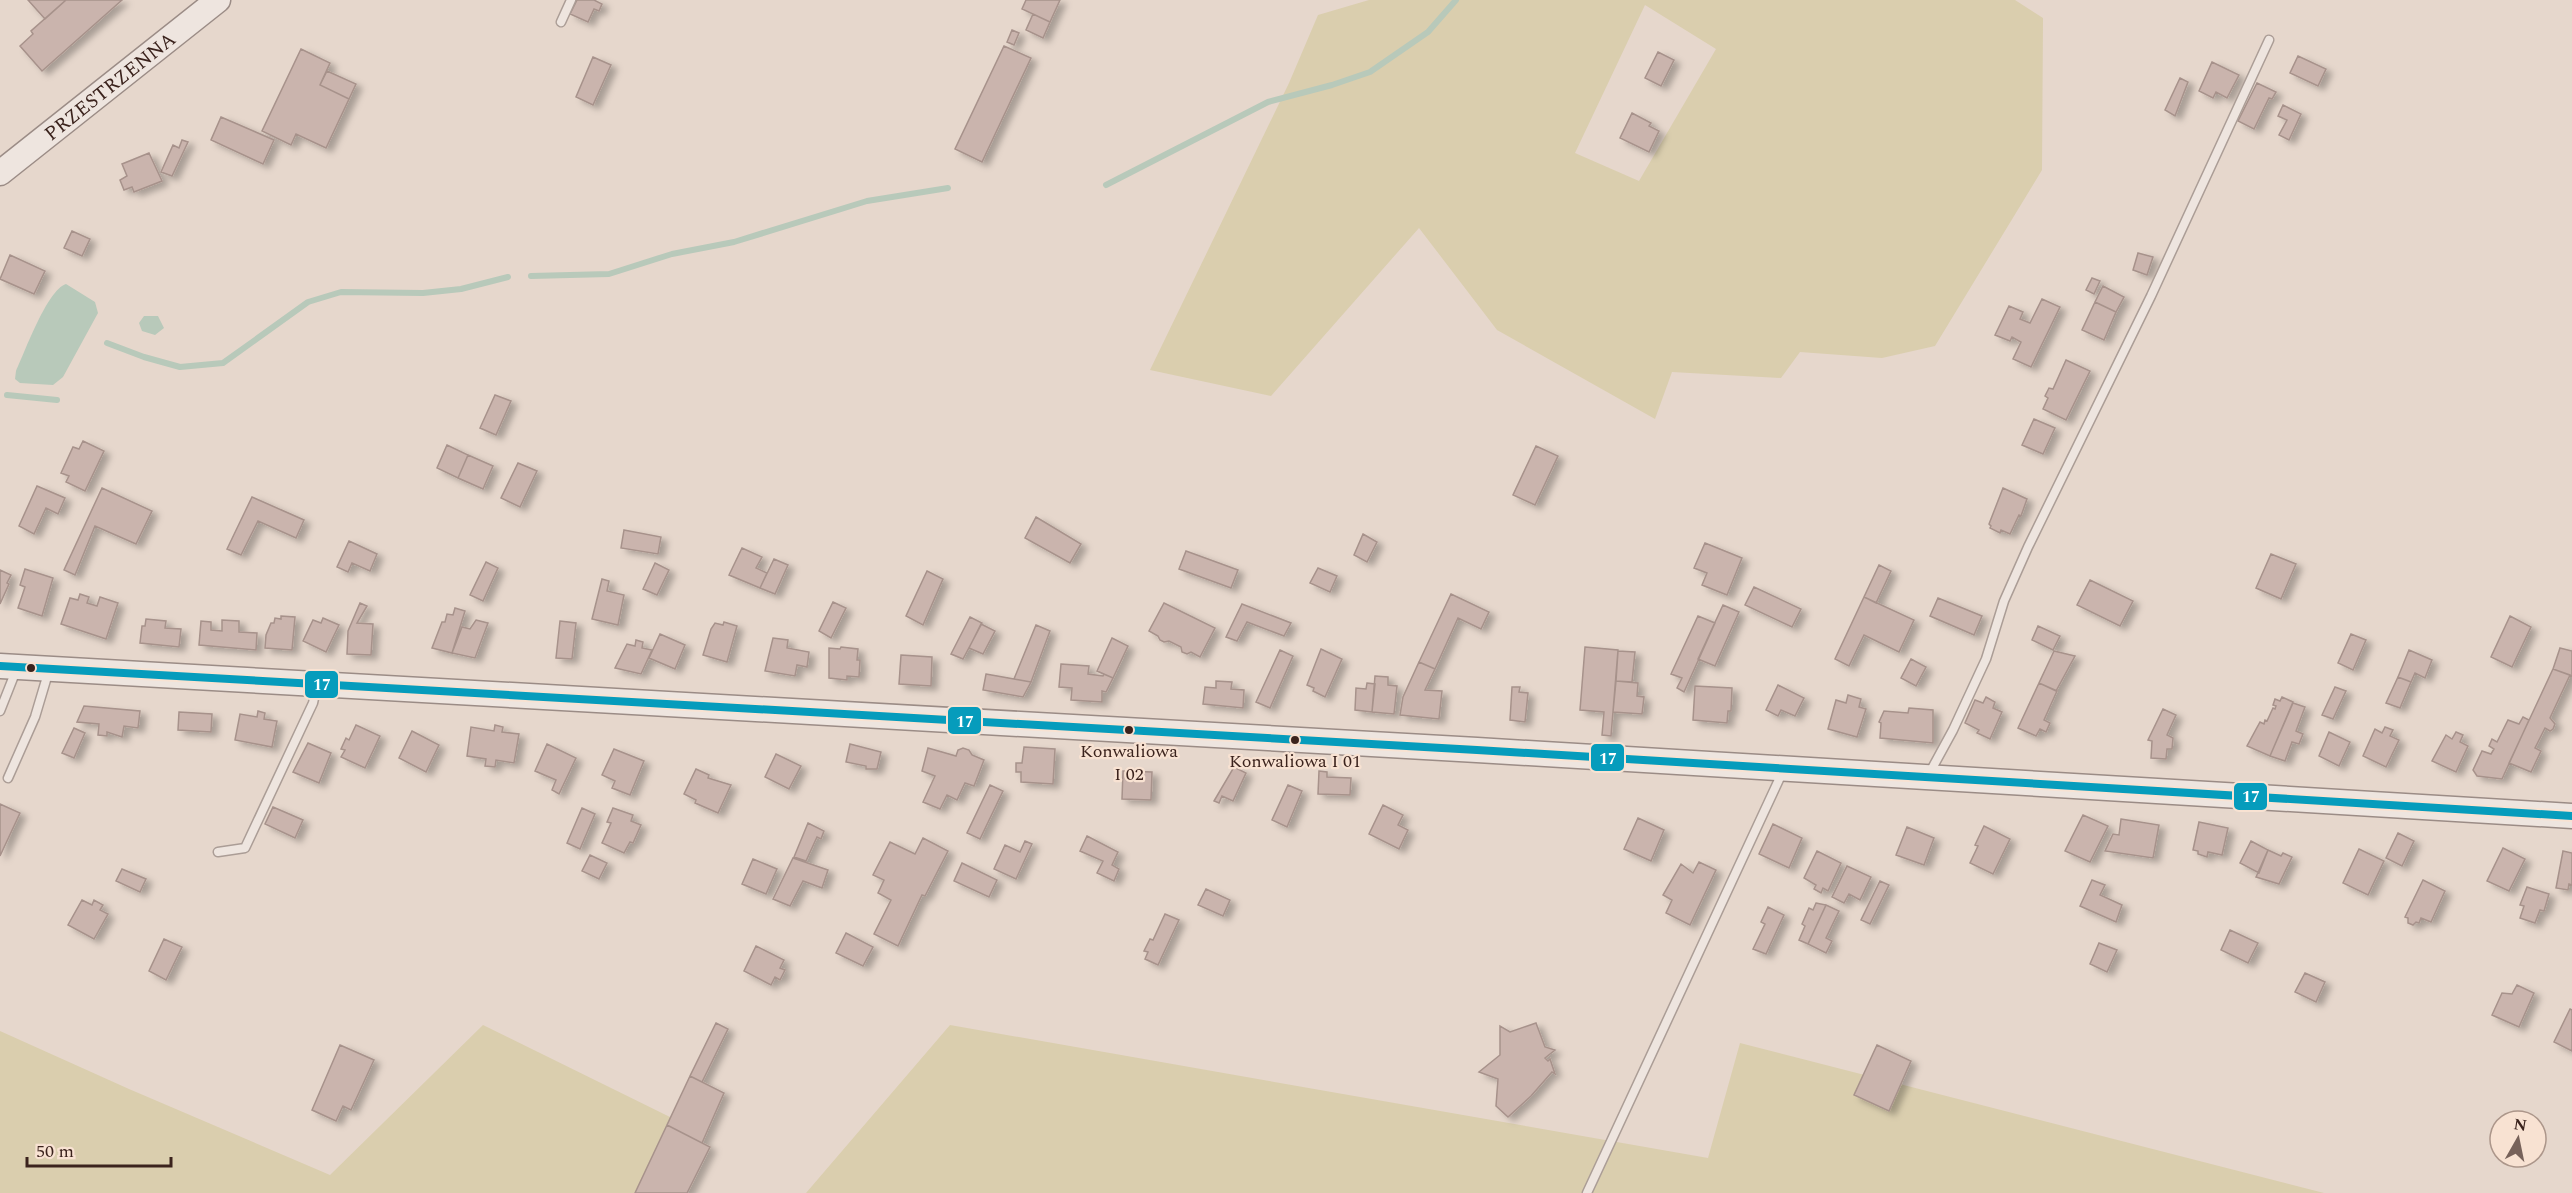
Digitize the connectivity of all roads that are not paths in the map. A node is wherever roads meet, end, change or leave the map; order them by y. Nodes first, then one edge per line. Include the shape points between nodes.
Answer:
1 (218, 0) edge
2 (571, 0) edge
3 (561, 22) dead end
4 (2269, 40) dead end
5 (0, 173) edge
6 (9, 667) edge
7 (49, 669) junction
8 (317, 684) junction
9 (0, 711) edge
10 (1784, 768) junction
11 (1927, 777) junction
12 (8, 778) dead end
13 (2572, 816) edge
14 (218, 852) dead end
15 (1587, 1193) edge

1 - 5 street, PRZESTRZENNA
2 - 3 lane
4 - 11 lane via 2151,296 2028,547 2004,601 1986,658
6 - 7 street
6 - 9 lane
7 - 8 street
7 - 12 lane via 30,729
8 - 10 street
8 - 14 lane via 313,704 245,848
10 - 11 street
10 - 15 lane
11 - 13 street

